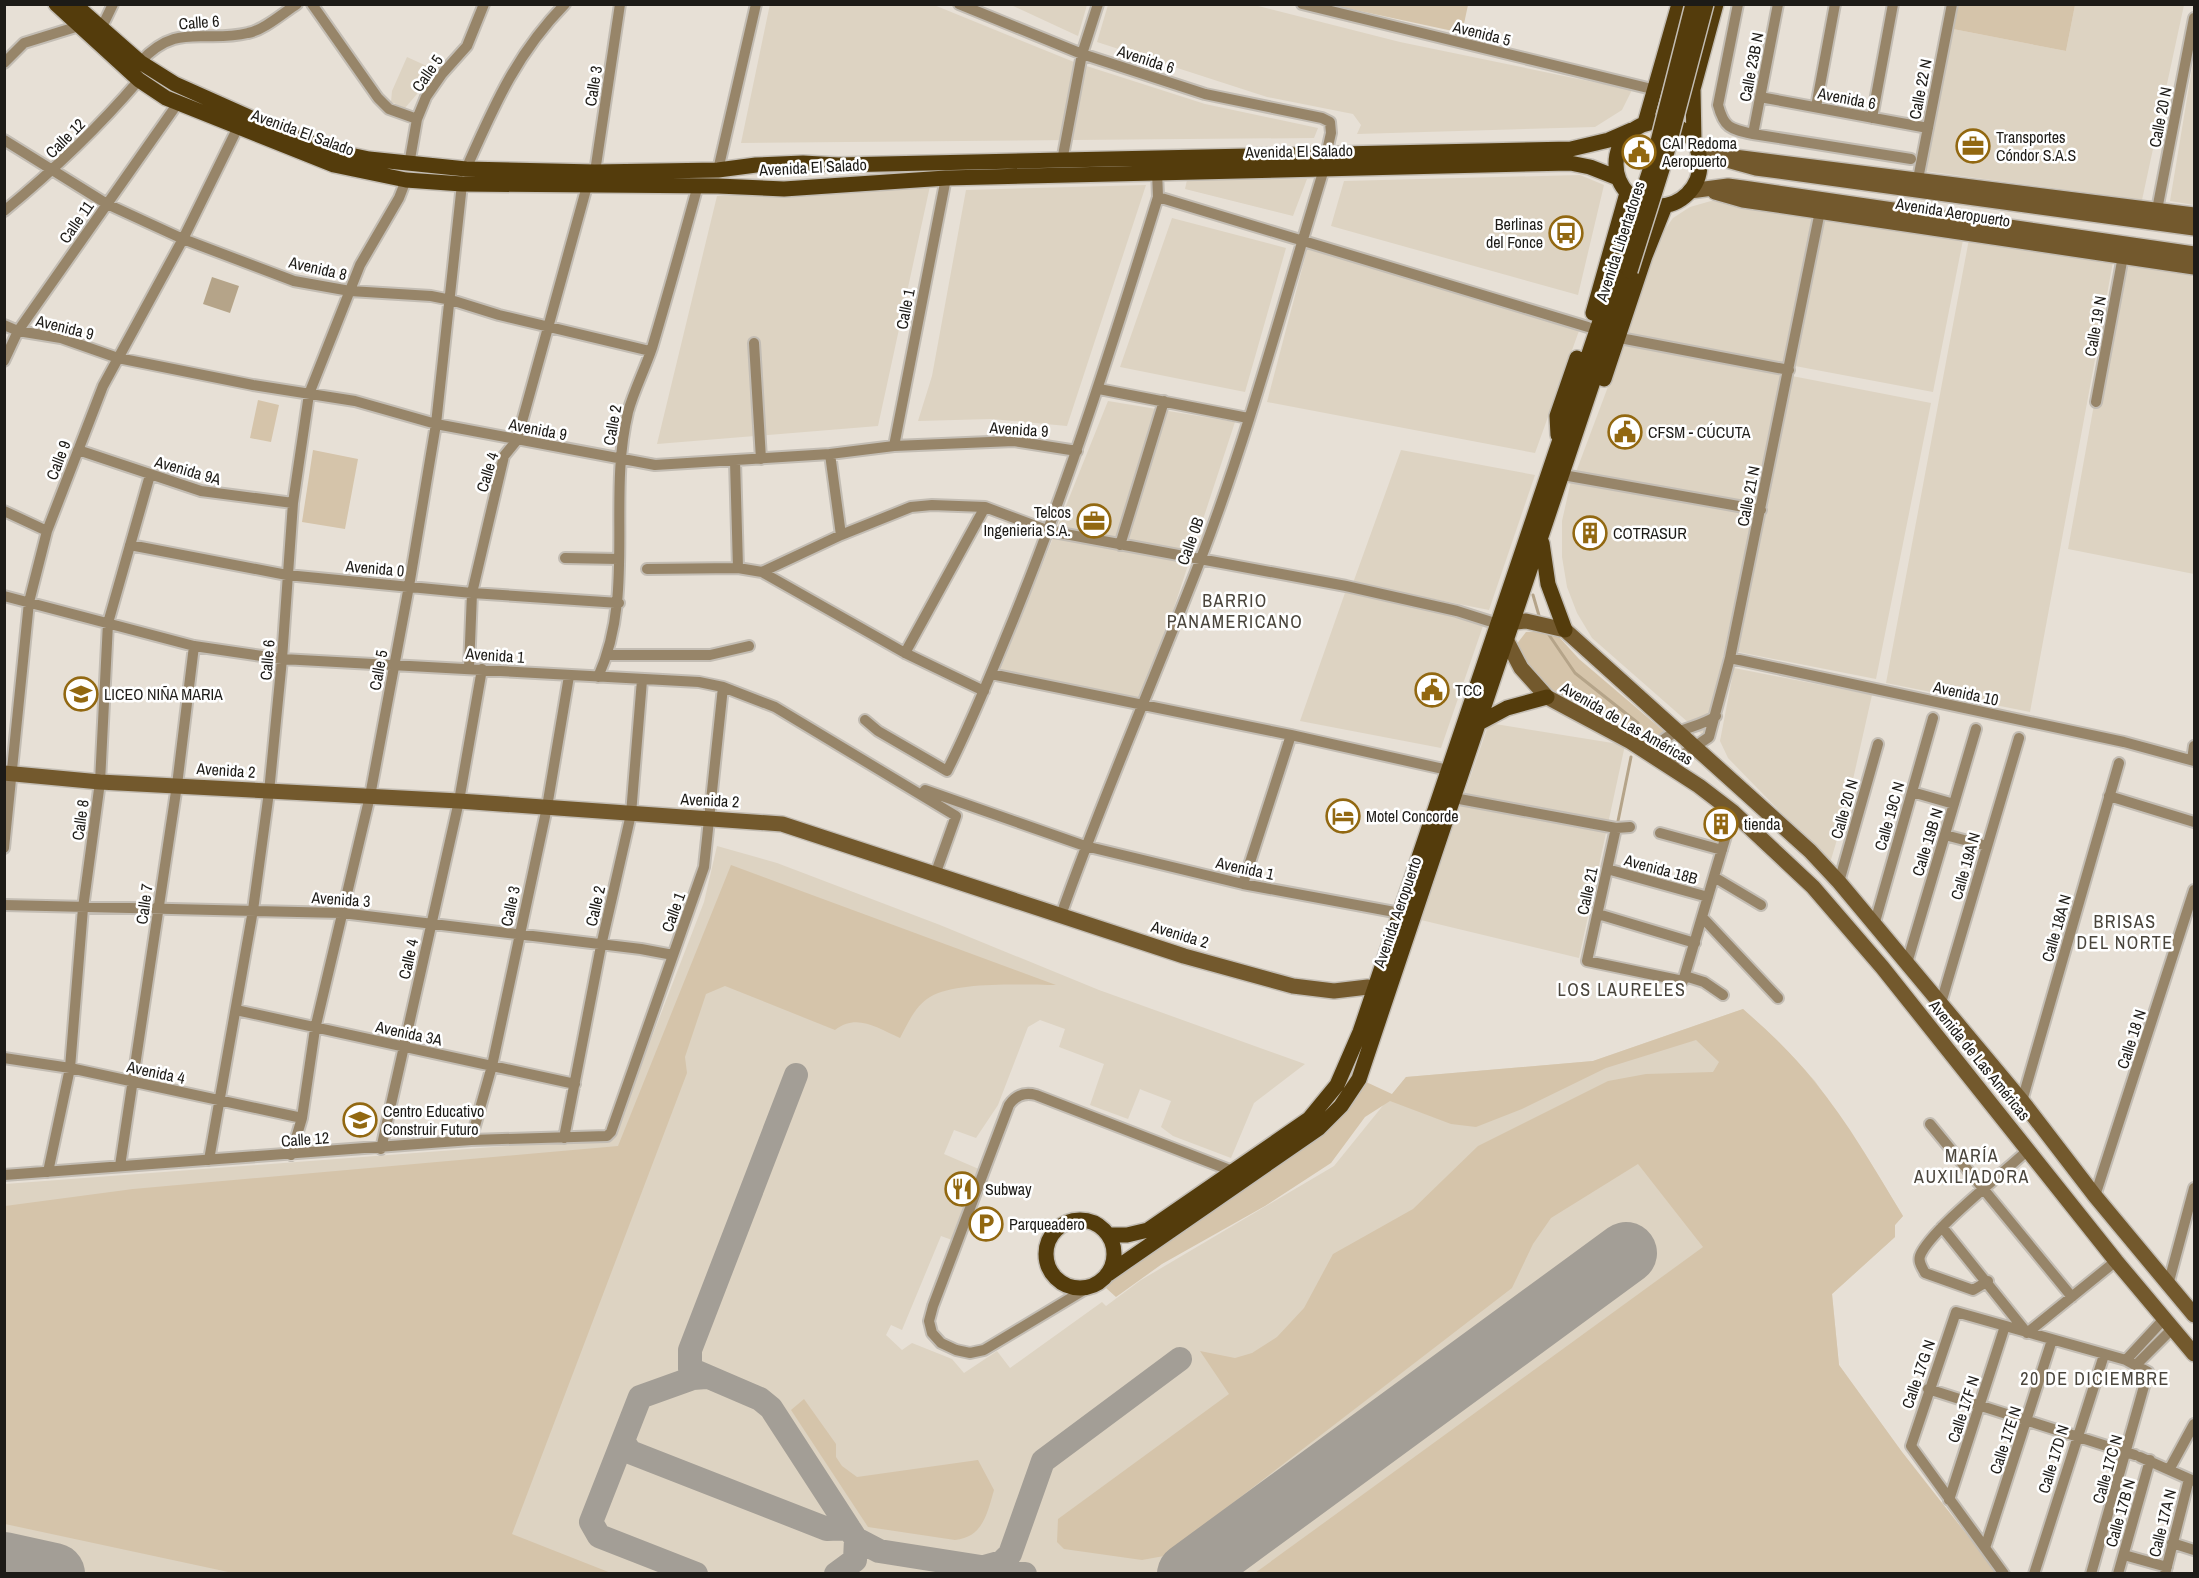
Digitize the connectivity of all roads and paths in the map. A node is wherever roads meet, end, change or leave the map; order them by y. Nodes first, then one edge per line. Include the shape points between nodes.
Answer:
1 (56, 4) edge
2 (74, 4) edge
3 (113, 4) edge
4 (312, 4) edge
5 (484, 4) edge
6 (565, 4) edge
7 (620, 4) edge
8 (756, 4) edge
9 (958, 4) edge
10 (1098, 4) edge
11 (1302, 4) edge
12 (1679, 4) edge
13 (1693, 4) edge
14 (1706, 4) edge
15 (1716, 4) edge
16 (1738, 4) edge
17 (1778, 4) edge
18 (1835, 4) edge
19 (1893, 4) edge
20 (1952, 4) edge
21 (295, 5) edge
22 (2194, 18) edge
23 (79, 27) junction
24 (101, 29) junction
25 (1082, 54) junction
26 (140, 62) junction
27 (4, 63) edge
28 (139, 80) junction
29 (1656, 90) junction
30 (1760, 97) junction
31 (178, 103) junction
32 (1815, 107) junction
33 (1872, 118) junction
34 (417, 119) junction
35 (241, 121) junction
36 (1638, 127) junction
37 (1928, 128) junction
38 (1753, 134) junction
39 (4, 140) edge
40 (1696, 148) junction
41 (1713, 158) junction
42 (1911, 159) dead end
43 (1062, 161) junction
44 (1325, 162) junction
45 (718, 170) junction
46 (54, 171) junction
47 (1157, 171) junction
48 (595, 172) junction
49 (408, 173) junction
50 (464, 177) junction
51 (946, 178) junction
52 (1618, 178) junction
53 (1918, 179) junction
54 (698, 185) junction
55 (587, 186) junction
56 (1706, 188) junction
57 (1690, 191) junction
58 (1627, 193) junction
59 (1158, 197) junction
60 (107, 204) junction
61 (2063, 204) junction
62 (1665, 206) junction
63 (4, 211) edge
64 (1820, 211) junction
65 (2194, 215) edge
66 (2156, 216) junction
67 (2194, 228) edge
68 (2064, 234) junction
69 (183, 239) junction
70 (1302, 242) junction
71 (2046, 244) junction
72 (2194, 254) edge
73 (2123, 256) junction
74 (2164, 256) junction
75 (2194, 267) edge
76 (1625, 268) junction
77 (350, 291) junction
78 (452, 300) junction
79 (4, 325) edge
80 (548, 326) junction
81 (1588, 327) junction
82 (18, 331) junction
83 (1620, 338) junction
84 (754, 343) dead end
85 (651, 351) junction
86 (118, 358) junction
87 (4, 361) edge
88 (1789, 370) junction
89 (1099, 389) junction
90 (309, 394) junction
91 (1164, 401) junction
92 (2096, 402) dead end
93 (1248, 418) junction
94 (436, 424) junction
95 (517, 440) junction
96 (894, 446) junction
97 (1564, 448) junction
98 (78, 450) junction
99 (1077, 451) junction
100 (830, 454) junction
101 (761, 459) junction
102 (622, 461) junction
103 (735, 461) junction
104 (150, 475) junction
105 (1563, 475) junction
106 (293, 503) junction
107 (985, 507) junction
108 (1761, 510) junction
109 (4, 512) edge
110 (47, 531) junction
111 (1049, 531) junction
112 (841, 535) junction
113 (1542, 536) junction
114 (130, 545) junction
115 (1120, 545) junction
116 (566, 558) dead end
117 (619, 559) junction
118 (1200, 560) junction
119 (738, 568) junction
120 (646, 569) dead end
121 (762, 572) junction
122 (287, 575) junction
123 (409, 586) junction
124 (472, 593) junction
125 (4, 596) edge
126 (29, 602) junction
127 (619, 603) junction
128 (1512, 622) junction
129 (108, 623) junction
130 (1559, 628) junction
131 (1507, 641) junction
132 (194, 646) junction
133 (749, 646) dead end
134 (905, 653) junction
135 (608, 655) junction
136 (1730, 658) junction
137 (282, 659) junction
138 (394, 666) junction
139 (469, 668) junction
140 (482, 669) junction
141 (991, 674) junction
142 (569, 676) junction
143 (598, 677) junction
144 (642, 680) junction
145 (723, 687) junction
146 (984, 691) junction
147 (1547, 697) junction
148 (1142, 705) junction
149 (1716, 716) junction
150 (1933, 718) dead end
151 (865, 720) dead end
152 (1479, 723) junction
153 (1976, 729) dead end
154 (1676, 732) junction
155 (1291, 735) junction
156 (2019, 738) dead end
157 (1878, 744) dead end
158 (2194, 746) edge
159 (1694, 748) junction
160 (1652, 754) junction
161 (2193, 760) edge
162 (2119, 763) dead end
163 (1668, 765) junction
164 (1448, 770) junction
165 (8, 774) edge
166 (100, 782) junction
167 (907, 784) junction
168 (177, 785) junction
169 (269, 792) junction
170 (1912, 792) junction
171 (370, 796) junction
172 (2109, 796) junction
173 (1454, 798) junction
174 (459, 801) junction
175 (1954, 804) junction
176 (547, 807) junction
177 (1733, 812) junction
178 (631, 814) junction
179 (709, 818) junction
180 (2194, 822) edge
181 (1630, 827) dead end
182 (1616, 828) junction
183 (1660, 833) dead end
184 (1945, 835) junction
185 (1085, 846) junction
186 (1987, 846) junction
187 (4, 848) edge
188 (1722, 850) junction
189 (1607, 869) junction
190 (935, 875) junction
191 (1714, 877) junction
192 (1839, 882) junction
193 (1243, 884) junction
194 (2194, 890) edge
195 (1708, 897) junction
196 (1761, 904) dead end
197 (4, 905) edge
198 (83, 908) junction
199 (159, 909) junction
200 (253, 910) junction
201 (342, 913) junction
202 (1400, 913) junction
203 (1598, 914) junction
204 (1061, 915) junction
205 (1702, 917) junction
206 (1875, 922) junction
207 (432, 923) junction
208 (519, 935) junction
209 (1695, 943) junction
210 (601, 946) junction
211 (673, 955) junction
212 (1907, 963) junction
213 (1684, 978) junction
214 (1381, 990) junction
215 (1723, 994) dead end
216 (1778, 998) dead end
217 (1941, 1003) junction
218 (236, 1010) junction
219 (315, 1029) junction
220 (404, 1047) junction
221 (4, 1058) edge
222 (492, 1066) junction
223 (70, 1068) junction
224 (133, 1083) junction
225 (575, 1084) junction
226 (219, 1101) junction
227 (2022, 1101) junction
228 (302, 1118) junction
229 (1930, 1124) dead end
230 (608, 1136) joint
231 (564, 1138) junction
232 (471, 1140) junction
233 (381, 1149) junction
234 (2030, 1149) junction
235 (291, 1155) junction
236 (209, 1160) junction
237 (120, 1166) junction
238 (48, 1172) junction
239 (1234, 1172) junction
240 (4, 1175) edge
241 (2194, 1188) edge
242 (1985, 1190) junction
243 (2095, 1197) junction
244 (1942, 1227) junction
245 (1108, 1235) junction
246 (2116, 1261) junction
247 (1108, 1274) junction
248 (1988, 1281) junction
249 (2168, 1285) junction
250 (1089, 1287) junction
251 (2072, 1297) junction
252 (2194, 1315) edge
253 (2168, 1324) junction
254 (2005, 1326) junction
255 (2027, 1333) junction
256 (2052, 1340) junction
257 (2194, 1354) edge
258 (2104, 1355) junction
259 (2126, 1360) junction
260 (2137, 1364) junction
261 (1928, 1389) junction
262 (1980, 1406) junction
263 (2027, 1421) junction
264 (2194, 1424) edge
265 (2075, 1438) junction
266 (2138, 1456) junction
267 (2170, 1468) junction
268 (2192, 1480) edge
269 (1949, 1500) junction
270 (2172, 1543) junction
271 (1985, 1548) junction
272 (2194, 1550) edge
273 (2124, 1555) junction
274 (2166, 1570) edge
275 (2004, 1574) edge
276 (2034, 1574) edge
277 (2091, 1574) edge
278 (2118, 1574) edge

1 - 23 main road, Avenida El Salado
2 - 24 main road, Avenida El Salado
3 - 24 street
4 - 34 street via 388,109
5 - 34 street, Calle 5 via 466,46 426,97
6 - 50 street via 542,28 507,79
7 - 48 street, Calle 3
8 - 45 street
9 - 25 street, Avenida 6
10 - 25 street
11 - 29 street, Avenida 5
12 - 29 main road
13 - 76 main road, Avenida Libertadores, bridge
14 - 76 main road, Avenida Libertadores, bridge via 1664,163
15 - 40 main road via 1693,89
16 - 38 street via 1718,105 1723,121 1733,130
17 - 30 street, Calle 23B N
18 - 32 street
19 - 33 street
20 - 37 street, Calle 22 N
21 - 26 street, Calle 6 via 250,33 168,39
22 - 66 street, Calle 20 N
23 - 27 street via 24,43
23 - 28 main road, Avenida El Salado
24 - 26 main road, Avenida El Salado
25 - 43 street
25 - 44 street, Avenida 6 via 1205,94 1330,122
26 - 35 main road, Avenida El Salado
28 - 31 main road, Avenida El Salado
28 - 46 street, Calle 12
29 - 36 main road
30 - 32 street, Avenida 6
30 - 38 street, Calle 23B N
31 - 35 main road, Avenida El Salado
31 - 60 street, Calle 11
32 - 33 street, Avenida 6
33 - 37 street, Avenida 6
34 - 49 street, Calle 5
35 - 49 main road, Avenida El Salado
35 - 69 street, Calle 9
36 - 40 main road via 1659,121 1673,124 1685,132
36 - 44 main road, Avenida El Salado via 1600,143 1571,149
36 - 52 main road via 1623,140 1617,152
37 - 53 street, Calle 22 N
38 - 42 street
39 - 46 street, Avenida 8
40 - 41 main road, Avenida Aeropuerto
40 - 57 main road via 1699,173
41 - 53 main road, Avenida Aeropuerto via 1745,156
41 - 61 main road, Avenida Aeropuerto via 1756,168
43 - 44 main road, Avenida El Salado
43 - 45 main road, Avenida El Salado via 803,163
44 - 47 main road, Avenida El Salado
44 - 52 main road, Avenida El Salado via 1570,163
44 - 70 street, Calle 0B
45 - 48 main road, Avenida El Salado
46 - 60 street, Avenida 8
46 - 63 street, Calle 12
47 - 51 main road, Avenida El Salado
47 - 59 street
48 - 50 main road, Avenida El Salado
49 - 50 main road, Avenida El Salado
49 - 77 street, Calle 6
50 - 55 main road, Avenida El Salado
50 - 78 street, Calle 5
51 - 54 main road, Avenida El Salado via 784,189
51 - 96 street, Calle 1
52 - 58 main road
53 - 61 main road, Avenida Aeropuerto
54 - 55 main road, Avenida El Salado
54 - 85 street, Calle 2
55 - 80 street, Calle 4
56 - 57 main road, Avenida Aeropuerto
56 - 64 main road, Avenida Aeropuerto via 1743,200
56 - 68 main road, Avenida Aeropuerto via 1728,186
57 - 62 main road
58 - 62 main road via 1651,206
58 - 81 main road
59 - 70 street
59 - 89 street
60 - 69 street, Avenida 8
60 - 82 street, Calle 11
61 - 66 main road, Avenida Aeropuerto
62 - 83 main road via 1638,275
64 - 71 main road, Avenida Aeropuerto
64 - 88 street, Calle 21 N
65 - 66 main road, Avenida Aeropuerto
66 - 67 main road, Avenida Aeropuerto
68 - 71 main road
68 - 74 main road, Avenida Aeropuerto
69 - 77 street, Avenida 8 via 294,280
69 - 86 street, Calle 9
70 - 81 street
70 - 93 street, Calle 0B
71 - 73 main road, Avenida Aeropuerto
72 - 74 main road, Avenida Aeropuerto
73 - 74 main road, Avenida Aeropuerto
73 - 92 street, Calle 19 N
74 - 75 main road, Avenida Aeropuerto
76 - 97 main road, Avenida Libertadores
77 - 78 street, Avenida 8
77 - 90 street, Calle 6
78 - 80 street, Avenida 8
78 - 94 street, Calle 5
79 - 82 street, Avenida 9
80 - 85 street, Avenida 8
80 - 95 street, Calle 4
81 - 97 main road via 1557,416
82 - 86 street, Avenida 9 via 61,338
82 - 87 street, Calle 11
83 - 88 street
83 - 97 main road via 1586,428
84 - 101 street
85 - 102 street, Calle 2 via 628,412
86 - 90 street, Avenida 9
86 - 98 street, Calle 9
88 - 108 street, Calle 21 N
89 - 91 street
89 - 99 street
90 - 94 street, Avenida 9 via 355,400
90 - 106 street, Calle 6
91 - 93 street
91 - 115 street
93 - 118 street, Calle 0B
94 - 95 street, Avenida 9
94 - 123 street, Calle 5
95 - 102 street, Avenida 9
95 - 124 street, Calle 4 via 504,456
96 - 99 street, Avenida 9 via 1014,441
96 - 100 street, Avenida 9
97 - 105 main road, Avenida Aeropuerto
97 - 128 main road, Avenida Aeropuerto
98 - 104 street, Avenida 9A
98 - 110 street, Calle 9
99 - 111 street
100 - 101 street, Avenida 9
100 - 112 street
101 - 103 street, Avenida 9
102 - 103 street, Avenida 9 via 655,465
102 - 117 street, Calle 2
103 - 119 street
104 - 106 street, Avenida 9A via 221,496
104 - 114 street, Calle 8
105 - 108 street
105 - 113 main road, Avenida Aeropuerto
106 - 122 street, Calle 6
107 - 111 street
107 - 112 street via 911,507
107 - 134 street
108 - 136 street, Calle 21 N
109 - 110 street
110 - 126 street, Calle 9
111 - 115 street
111 - 141 street
112 - 121 street
113 - 128 main road, Avenida Aeropuerto
113 - 130 main road
114 - 122 street, Avenida 0
114 - 129 street, Calle 8
115 - 118 street
116 - 117 street
117 - 127 street, Calle 2
118 - 128 street
118 - 148 street, Calle 0B
119 - 120 street
119 - 121 street
121 - 134 street
122 - 123 street, Avenida 0
122 - 137 street, Calle 6
123 - 124 street, Avenida 0
123 - 138 street, Calle 5
124 - 127 street, Avenida 0
124 - 139 street, Calle 4
125 - 126 street, Avenida 1
126 - 129 street, Avenida 1
126 - 165 street, Calle 9
127 - 135 street, Calle 2
128 - 130 main road
128 - 131 main road, Avenida de Las Américas
128 - 164 main road, Avenida Aeropuerto
129 - 132 street, Avenida 1
129 - 166 street, Calle 8
130 - 154 main road, Avenida de Las Américas
131 - 147 main road, Avenida de Las Américas via 1521,668
131 - 152 main road, Avenida Aeropuerto
132 - 137 street, Avenida 1
132 - 168 street, Calle 7
133 - 135 street via 710,655
134 - 146 street
135 - 143 street, Calle 2
136 - 149 street, Calle 21 N
136 - 161 street, Avenida 10
137 - 138 street, Avenida 1
137 - 169 street, Calle 6
138 - 139 street, Avenida 1
138 - 171 street, Calle 5
139 - 140 street, Avenida 1
140 - 142 street, Avenida 1
140 - 174 street, Calle 4
141 - 146 street
141 - 148 street
142 - 143 street, Avenida 1
142 - 176 street, Calle 3
143 - 144 street, Avenida 1
144 - 145 street, Avenida 1
144 - 178 street, Calle 2
145 - 167 street, Avenida 1 via 776,707
145 - 179 street, Calle 1
146 - 151 street via 947,771
147 - 152 main road via 1507,708
147 - 160 main road, Avenida de Las Américas
148 - 155 street
148 - 185 street, Calle 0B
149 - 154 street via 1697,727
149 - 159 street, Calle 21 N via 1709,737
150 - 170 street, Calle 19C N
152 - 173 main road, Avenida Aeropuerto
153 - 175 street, Calle 19B N
154 - 159 main road, Avenida de Las Américas
154 - 160 street via 1659,741
155 - 164 street
155 - 193 street
156 - 186 street, Calle 19A N
157 - 192 street, Calle 20 N
158 - 161 street
159 - 163 street, Calle 21 N
159 - 192 main road, Avenida de Las Américas via 1802,843
160 - 163 main road, Avenida de Las Américas
162 - 172 street, Calle 18A N
163 - 177 main road, Avenida de Las Américas
164 - 202 main road, Avenida Aeropuerto
165 - 166 main road, Avenida 2
165 - 187 street, Calle 9
166 - 168 main road, Avenida 2
166 - 198 street, Calle 8
167 - 185 street, Avenida 1
167 - 190 street, Avenida 1 via 956,816
168 - 169 main road, Avenida 2
168 - 199 street, Calle 7
169 - 171 main road, Avenida 2
169 - 200 street, Calle 6
170 - 175 street
170 - 206 street, Calle 19C N
171 - 174 main road, Avenida 2
171 - 201 street, Calle 5
172 - 180 street
172 - 227 street, Calle 18A N
173 - 182 street
173 - 214 main road, Avenida Aeropuerto
174 - 176 main road, Avenida 2
174 - 207 street, Calle 4
175 - 184 street, Calle 19B N
176 - 178 main road, Avenida 2
176 - 208 street, Calle 3
177 - 188 street
177 - 234 main road, Avenida de Las Américas via 1813,887
178 - 179 main road, Avenida 2
178 - 210 street, Calle 2
179 - 190 main road, Avenida 2 via 782,824 806,830
179 - 211 street, Calle 1 via 704,867
181 - 182 street
182 - 189 street, Calle 21
183 - 188 street
184 - 186 street
184 - 212 street, Calle 19B N
185 - 193 street, Avenida 1
185 - 204 street, Calle 0B
186 - 217 street, Calle 19A N
188 - 191 street
189 - 195 street, Avenida 18B
189 - 203 street, Calle 21
190 - 204 main road, Avenida 2
191 - 195 street
191 - 196 street
192 - 206 main road, Avenida de Las Américas
193 - 202 street, Avenida 1
194 - 243 street, Calle 18 N
195 - 205 street
197 - 198 street, Avenida 3
198 - 199 street, Avenida 3
198 - 223 street, Calle 8
199 - 200 street, Avenida 3
199 - 224 street, Calle 7
200 - 201 street, Avenida 3
200 - 218 street, Calle 6
201 - 207 street, Avenida 3
201 - 219 street, Calle 5
202 - 214 main road, Avenida Aeropuerto
203 - 209 street
203 - 213 street, Calle 21 via 1587,961
204 - 214 main road, Avenida 2 via 1293,986 1334,991
205 - 209 street
205 - 216 street
206 - 212 main road, Avenida de Las Américas
207 - 208 street, Avenida 3
207 - 220 street, Calle 4
208 - 210 street, Avenida 3
208 - 222 street, Calle 3
209 - 213 street
210 - 211 street, Avenida 3
210 - 225 street, Calle 2
211 - 230 street, Calle 1
212 - 217 main road, Avenida de Las Américas
213 - 215 street via 1704,982
214 - 239 main road, Avenida Aeropuerto via 1329,1097 1309,1119
214 - 247 main road, Avenida Aeropuerto via 1359,1079 1332,1116 1304,1140
217 - 227 main road, Avenida de Las Américas
218 - 219 street, Avenida 3A
218 - 226 street, Calle 6
219 - 220 street, Avenida 3A
219 - 228 street, Calle 5
220 - 222 street, Avenida 3A
220 - 233 street, Calle 4
221 - 223 street, Avenida 4
222 - 225 street, Avenida 3A
222 - 232 street, Calle 3
223 - 224 street, Avenida 4
223 - 238 street, Calle 8
224 - 226 street, Avenida 4
224 - 237 street, Calle 7
225 - 231 street, Calle 2
226 - 228 street, Avenida 4
226 - 236 street, Calle 6
227 - 243 main road, Avenida de Las Américas
228 - 235 street, Calle 5
229 - 242 street
230 - 231 street, Calle 12
231 - 232 street, Calle 12
232 - 233 street, Calle 12
233 - 235 street, Calle 12
234 - 242 street
234 - 246 main road, Avenida de Las Américas
235 - 236 street, Calle 12
236 - 237 street, Calle 12
237 - 238 street, Calle 12
238 - 240 street, Calle 12
239 - 245 main road, Avenida Aeropuerto via 1148,1230
239 - 250 street via 1036,1095 1016,1098 954,1247 930,1315 930,1328 947,1347 977,1352 1014,1334
241 - 249 street
242 - 244 street
242 - 251 street
243 - 249 main road, Avenida de Las Américas
244 - 248 street
244 - 248 street via 1920,1255 1925,1273 1973,1290
245 - 247 main road via 1114,1255
245 - 250 main road via 1094,1223 1072,1221 1059,1228 1048,1245 1049,1267 1056,1278 1068,1286
246 - 251 street
246 - 253 main road, Avenida de Las Américas
247 - 250 main road
248 - 255 street
249 - 252 main road, Avenida de Las Américas
251 - 255 street
253 - 257 main road, Avenida de Las Américas
253 - 259 street
253 - 260 street
254 - 255 street
254 - 261 street, Calle 17G N via 1956,1312
254 - 262 street, Calle 17F N
255 - 256 street
256 - 258 street
256 - 263 street, Calle 17E N
258 - 259 street
258 - 265 street, Calle 17D N
259 - 260 street
260 - 266 street, Calle 17C N via 2148,1372
261 - 262 street
261 - 269 street, Calle 17G N via 1911,1446
262 - 263 street
262 - 269 street, Calle 17F N
263 - 265 street
263 - 271 street, Calle 17E N
264 - 267 street
265 - 266 street
265 - 276 street, Calle 17D N
266 - 267 street
266 - 273 street, Calle 17B N
266 - 277 street, Calle 17C N
267 - 268 street
268 - 270 street, Calle 17A N
269 - 271 street
270 - 272 street
270 - 274 street, Calle 17A N
271 - 275 street
273 - 274 street
273 - 278 street, Calle 17B N

